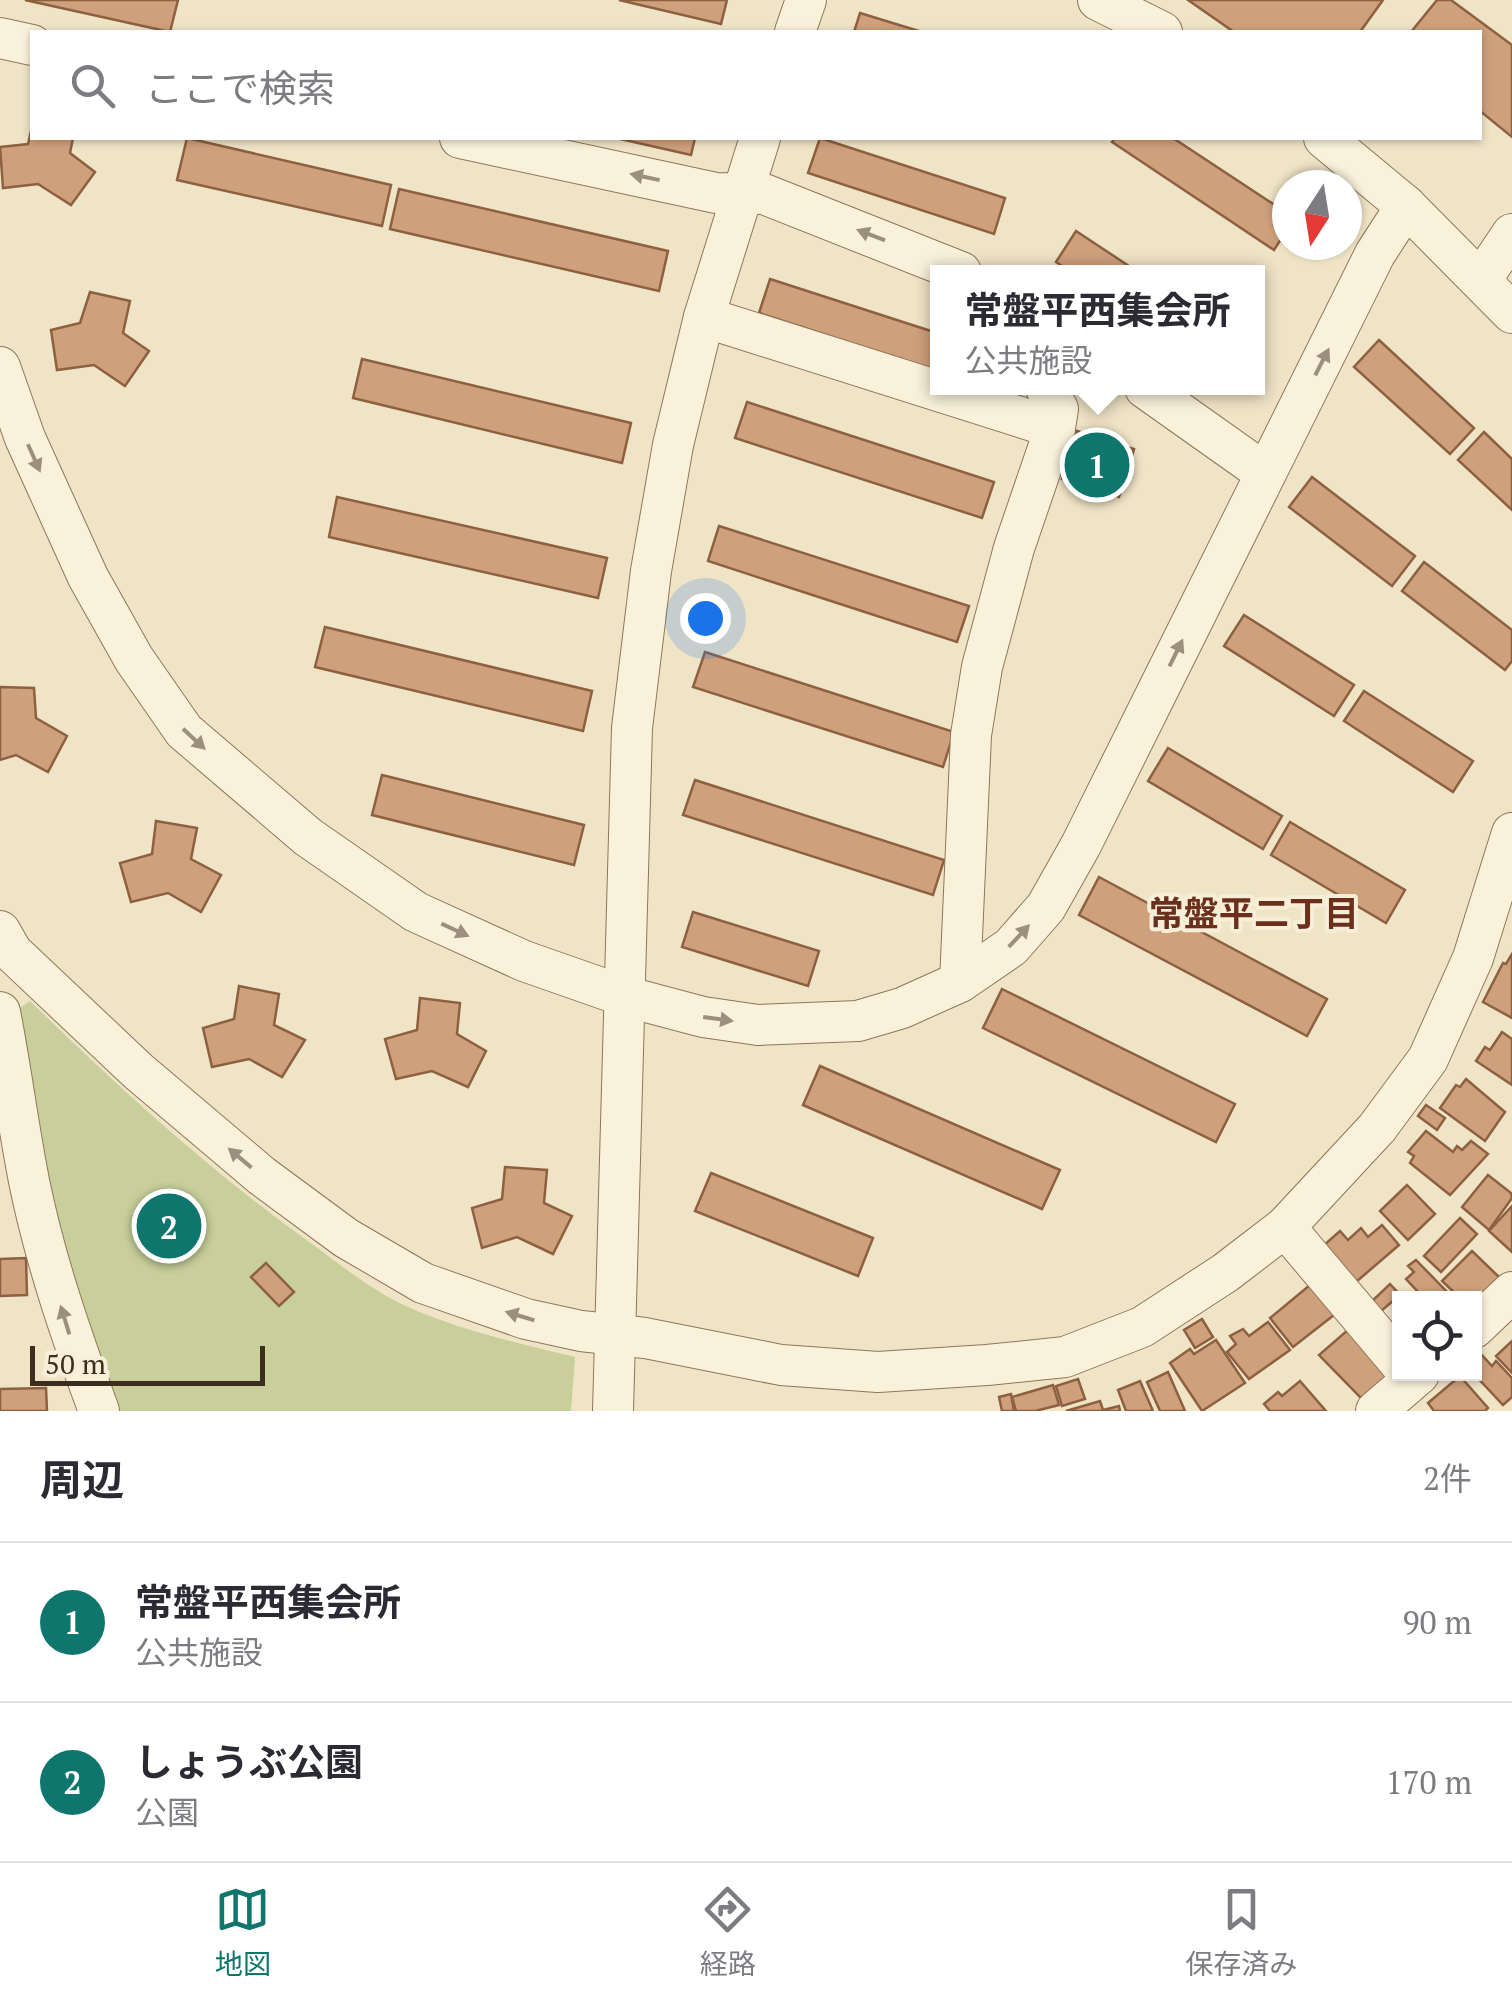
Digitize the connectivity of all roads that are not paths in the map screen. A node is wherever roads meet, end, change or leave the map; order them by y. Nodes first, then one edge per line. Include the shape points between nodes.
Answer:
1 (806, 0) edge
2 (1098, 0) edge
3 (795, 30) edge
4 (1158, 30) edge
5 (0, 38) edge
6 (30, 45) edge
7 (469, 140) edge
8 (759, 140) edge
9 (1326, 140) edge
10 (741, 194) junction
11 (1406, 206) junction
12 (1512, 234) edge
13 (943, 265) edge
14 (1482, 280) junction
15 (1512, 313) edge
16 (704, 317) junction
17 (0, 367) edge
18 (930, 388) edge
19 (951, 395) edge
20 (1050, 395) edge
21 (1154, 395) edge
22 (1055, 428) junction
23 (1265, 473) junction
24 (1512, 833) edge
25 (6, 942) edge
26 (960, 982) junction
27 (0, 992) edge
28 (624, 996) junction
29 (0, 1012) edge
30 (1285, 1228) junction
31 (1512, 1292) edge
32 (1482, 1320) edge
33 (616, 1333) junction
34 (1392, 1351) edge
35 (1402, 1381) edge
36 (100, 1411) edge
37 (613, 1411) edge
38 (1376, 1411) edge

1 - 3 street
2 - 4 street
5 - 6 street
10 -> 7 street
8 - 10 street
9 - 11 street
13 -> 10 street via 764,194
10 - 16 street
11 - 14 street
23 -> 11 street
12 - 14 street
14 - 15 street
16 - 18 street
16 - 28 street via 673,444 632,728
17 -> 28 street via 88,577 184,731 308,837 416,912 524,962
19 - 22 street
20 - 22 street via 1058,409
21 - 23 street
22 - 26 street via 982,667 971,735
26 -> 23 street via 1011,946 1046,906
24 - 30 street via 1474,958 1428,1059 1377,1128
25 - 27 street
33 -> 25 street via 526,1319 422,1283 346,1238 180,1106
28 -> 26 street via 703,1017 820,1024 902,1008
28 - 33 street
36 -> 29 street via 48,1262
30 - 33 street via 1142,1327 1065,1357 878,1372 781,1365
30 - 34 street
31 - 32 street
33 - 37 street
35 - 38 street

